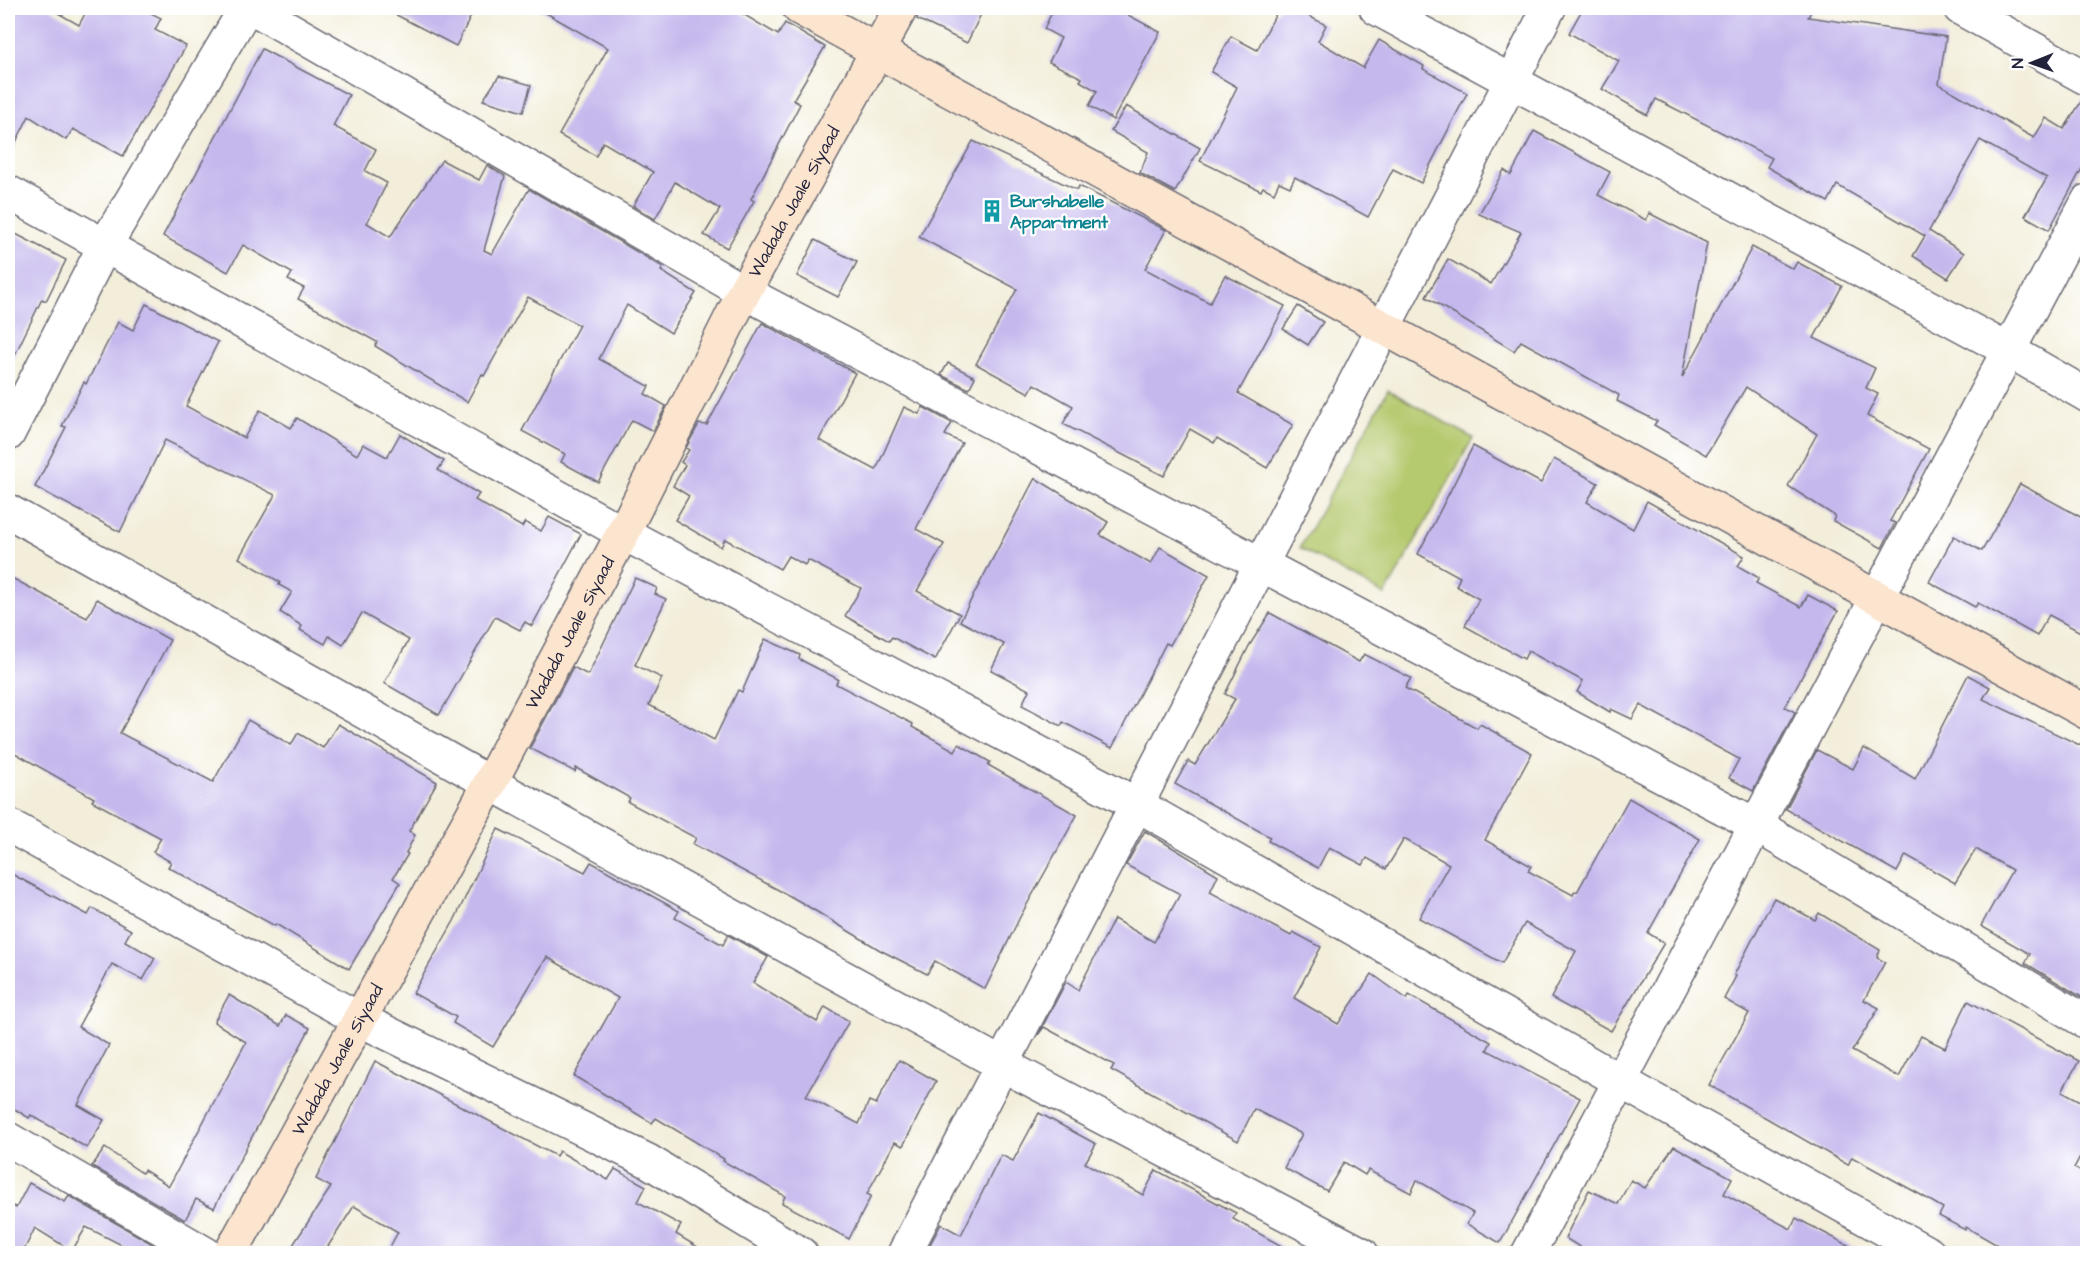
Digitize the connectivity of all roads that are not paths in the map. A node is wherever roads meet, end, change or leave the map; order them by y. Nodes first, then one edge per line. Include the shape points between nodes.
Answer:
1 (246, 8) edge
2 (253, 8) edge
3 (798, 8) edge
4 (901, 8) edge
5 (1376, 8) edge
6 (1548, 8) edge
7 (1960, 8) edge
8 (877, 51) junction
9 (2088, 79) edge
10 (1510, 82) junction
11 (8, 192) edge
12 (2088, 201) edge
13 (104, 247) junction
14 (744, 292) junction
15 (1382, 328) junction
16 (2008, 350) junction
17 (2088, 396) edge
18 (8, 434) edge
19 (8, 512) edge
20 (623, 533) junction
21 (1261, 563) junction
22 (1876, 598) junction
23 (2088, 713) edge
24 (490, 783) junction
25 (1136, 804) junction
26 (8, 825) edge
27 (1756, 825) junction
28 (359, 1019) junction
29 (2088, 1023) edge
30 (1001, 1064) junction
31 (1620, 1082) junction
32 (8, 1139) edge
33 (206, 1254) edge
34 (230, 1254) edge
35 (801, 1254) edge
36 (904, 1254) edge
37 (1362, 1254) edge
38 (1528, 1254) edge
39 (1929, 1254) edge

1 - 13 street
2 - 14 street
3 - 8 main road
4 - 8 main road, Wadada Jaale Siyaad
5 - 10 street
6 - 10 street
7 - 9 street
8 - 14 main road, Wadada Jaale Siyaad
8 - 15 main road
10 - 15 street
10 - 16 street
11 - 13 street
12 - 16 street
13 - 18 street
13 - 20 street
14 - 20 main road, Wadada Jaale Siyaad
14 - 21 street
15 - 21 street
15 - 22 main road
16 - 17 street
16 - 22 street
19 - 24 street
20 - 24 main road, Wadada Jaale Siyaad
20 - 25 street
21 - 25 street
21 - 27 street
22 - 23 main road
22 - 27 street
24 - 28 main road, Wadada Jaale Siyaad
24 - 30 street
25 - 30 street
25 - 31 street
26 - 28 street
27 - 29 street
27 - 31 street
28 - 34 main road, Wadada Jaale Siyaad
28 - 35 street via 648,1161
30 - 36 street
30 - 37 street
31 - 38 street
31 - 39 street
32 - 33 street

